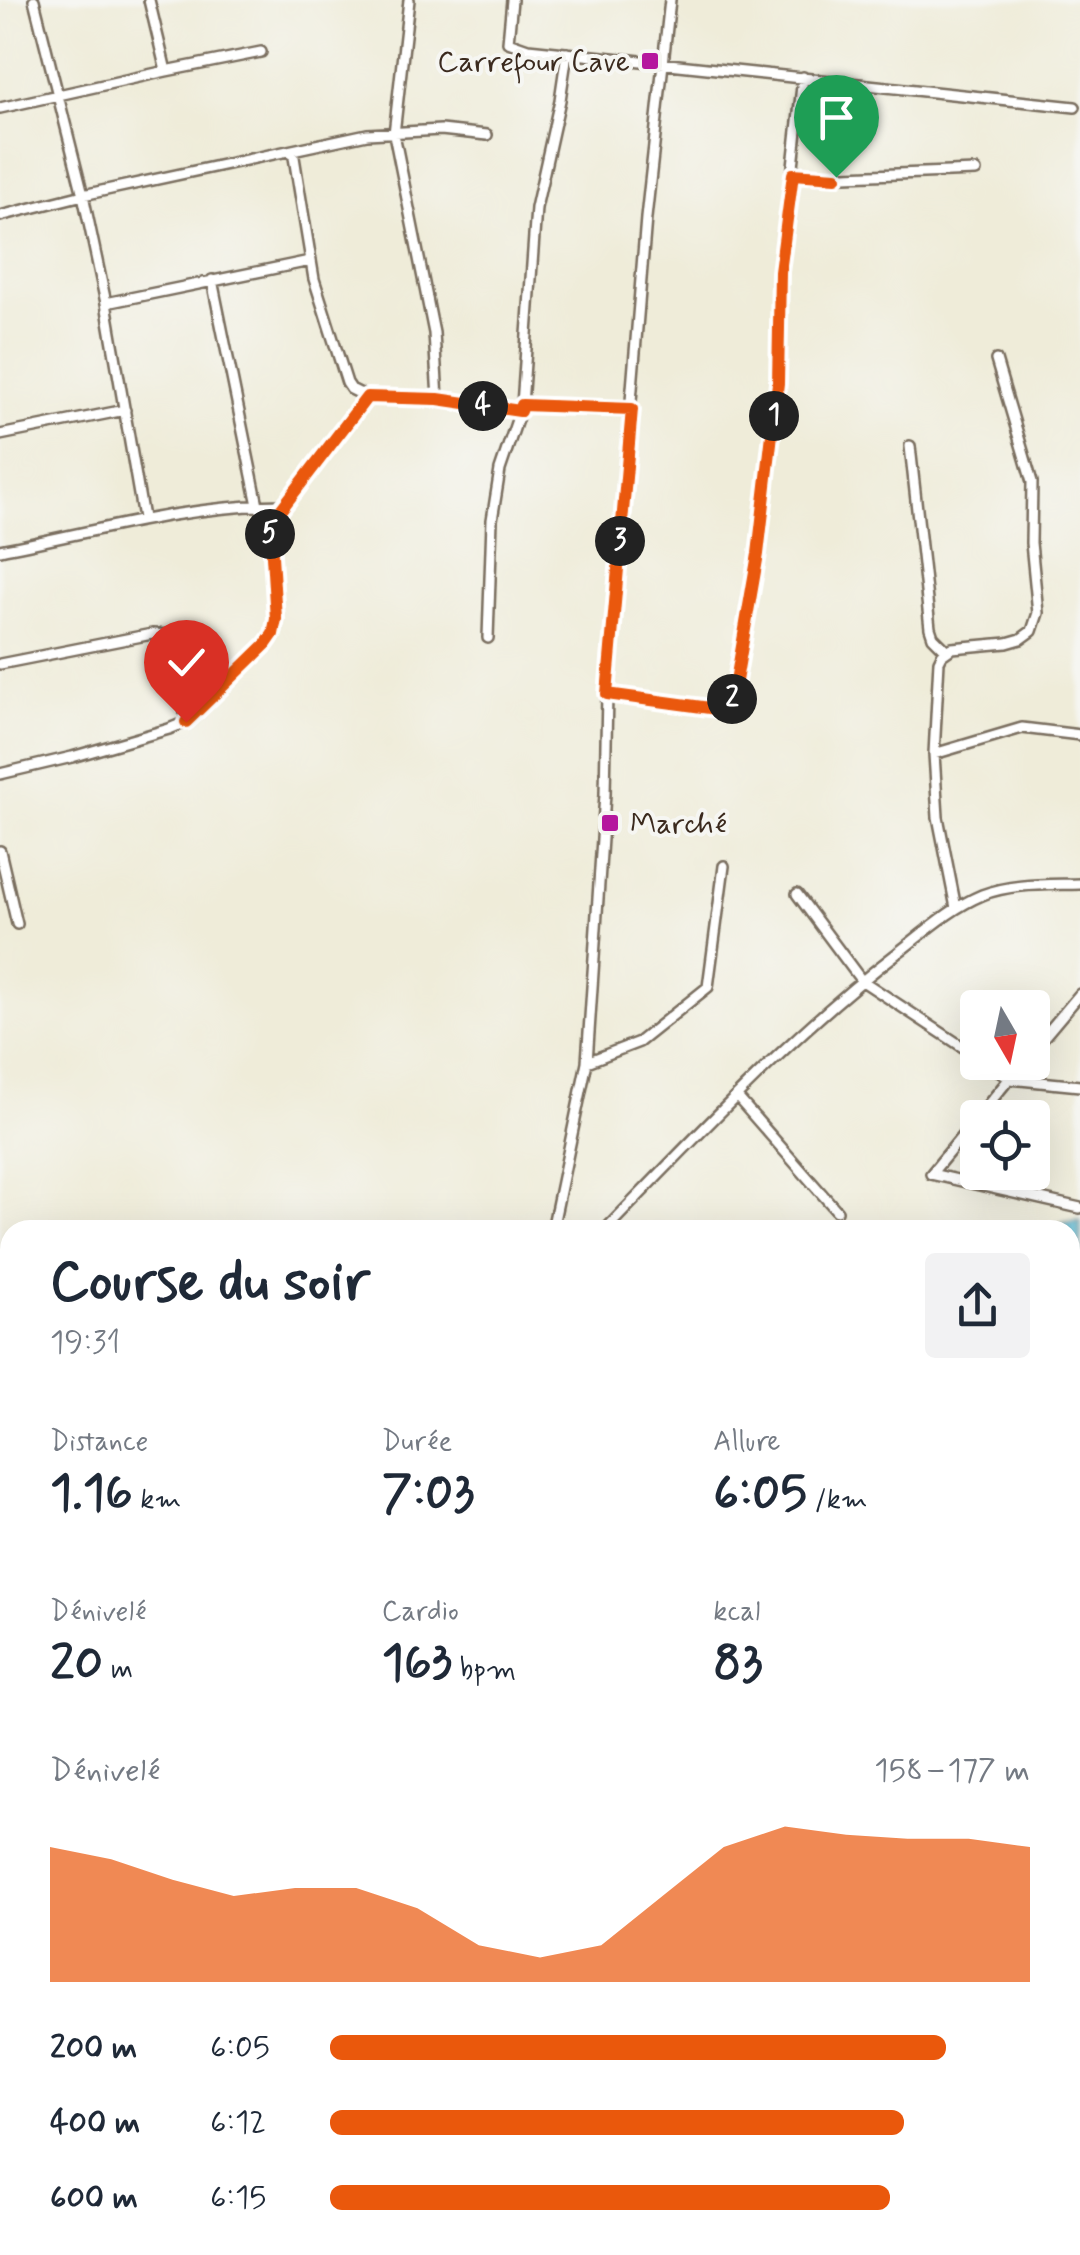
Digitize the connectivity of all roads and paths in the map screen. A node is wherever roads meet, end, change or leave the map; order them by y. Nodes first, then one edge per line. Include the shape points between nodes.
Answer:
1 (34, 0) edge
2 (149, 0) edge
3 (408, 0) edge
4 (512, 0) edge
5 (670, 0) edge
6 (261, 52) dead end
7 (567, 53) junction
8 (664, 64) junction
9 (166, 70) junction
10 (803, 77) junction
11 (58, 95) junction
12 (1075, 107) dead end
13 (0, 108) edge
14 (394, 134) junction
15 (487, 135) dead end
16 (293, 151) junction
17 (976, 171) dead end
18 (793, 174) junction
19 (83, 195) junction
20 (0, 216) edge
21 (310, 261) junction
22 (212, 280) junction
23 (106, 303) junction
24 (996, 360) dead end
25 (367, 397) junction
26 (438, 399) junction
27 (521, 408) junction
28 (632, 409) junction
29 (126, 410) junction
30 (0, 435) edge
31 (910, 446) dead end
32 (258, 505) junction
33 (284, 505) junction
34 (143, 518) junction
35 (270, 524) junction
36 (0, 550) edge
37 (488, 638) dead end
38 (947, 651) junction
39 (0, 664) edge
40 (607, 694) junction
41 (186, 722) junction
42 (1080, 735) edge
43 (934, 754) junction
44 (0, 774) edge
45 (0, 851) edge
46 (724, 866) dead end
47 (1080, 884) edge
48 (797, 894) dead end
49 (956, 908) junction
50 (17, 924) dead end
51 (861, 980) junction
52 (1080, 994) edge
53 (1050, 1030) edge
54 (960, 1045) edge
55 (587, 1062) junction
56 (1008, 1080) edge
57 (1028, 1080) edge
58 (1080, 1086) edge
59 (737, 1096) junction
60 (1080, 1208) edge
61 (838, 1211) dead end
62 (554, 1220) edge
63 (615, 1220) edge

1 - 11 street
2 - 9 street
3 - 14 street
4 - 7 street via 508,42
5 - 8 street
6 - 9 street
7 - 8 street
7 - 27 street via 536,208
8 - 10 street
8 - 28 street
9 - 11 street
10 - 12 street
10 - 18 street
11 - 13 street
11 - 19 street
14 - 15 street
14 - 16 street
14 - 26 street via 434,333
16 - 19 street
16 - 21 street
17 - 18 street
18 - 40 street via 780,272 778,383 732,704 717,709
19 - 20 street
19 - 23 street
21 - 22 street
21 - 25 street via 347,383
22 - 23 street
22 - 32 street
23 - 29 street
24 - 38 street via 1032,482 1038,613 1021,639
25 - 26 street
25 - 33 street
26 - 27 street
27 - 28 street
27 - 37 street via 492,520
28 - 40 street
29 - 30 street
29 - 34 street
31 - 38 street via 930,628
32 - 33 street
32 - 34 street
32 - 35 street
33 - 35 street
34 - 36 street
35 - 41 street via 273,634
38 - 43 street via 937,668
39 - 41 street via 171,634
40 - 55 street
41 - 44 street
42 - 43 street via 1022,728
43 - 49 street
45 - 50 street
46 - 55 street via 708,988 638,1042
47 - 49 street via 1005,888
48 - 51 street
49 - 51 street
51 - 54 street
51 - 59 street
52 - 53 street
55 - 62 street
56 - 60 street via 931,1174
57 - 58 street
59 - 61 street
59 - 63 street

